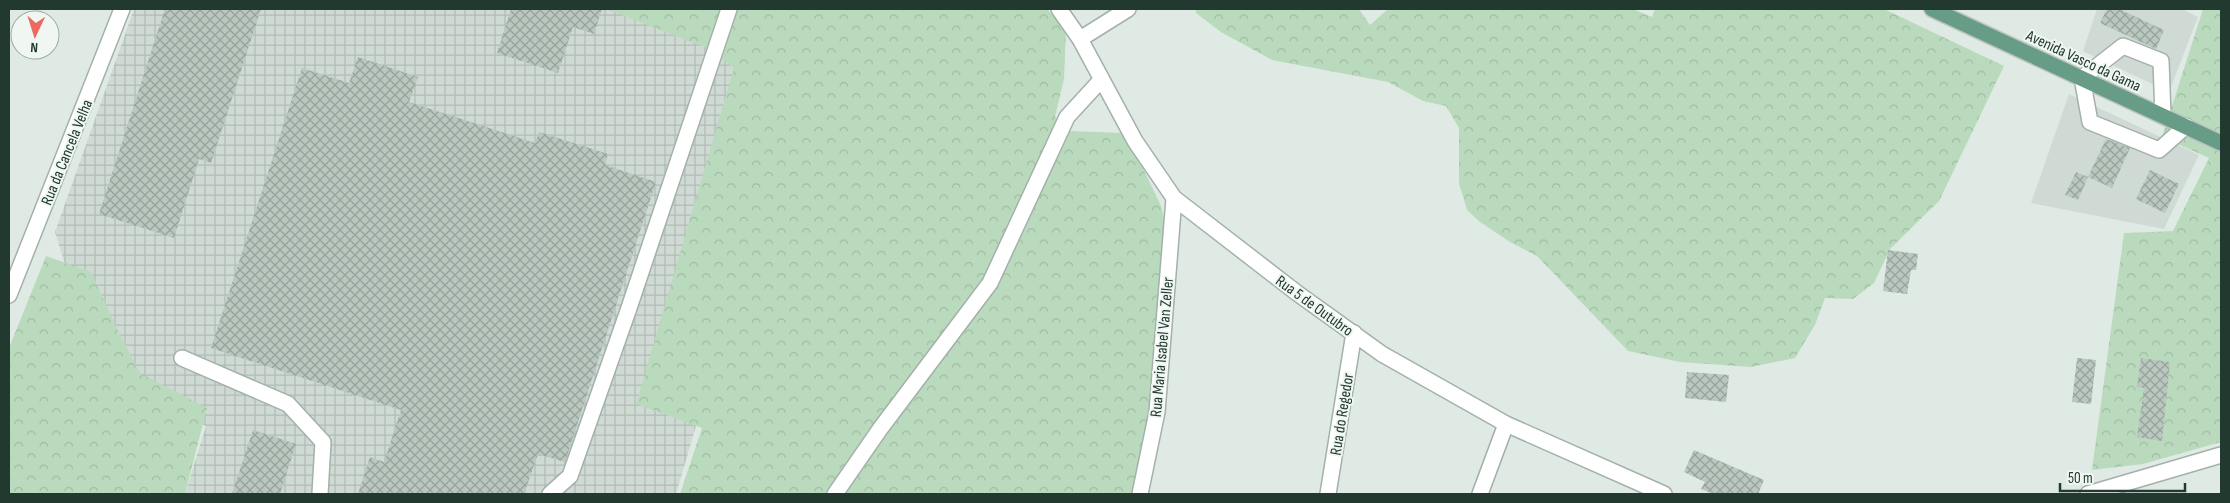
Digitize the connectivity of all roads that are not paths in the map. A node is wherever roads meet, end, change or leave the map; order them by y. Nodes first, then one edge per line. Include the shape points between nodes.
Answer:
1 (122, 9) edge
2 (729, 9) edge
3 (1059, 9) edge
4 (1128, 9) edge
5 (1932, 9) edge
6 (1080, 39) junction
7 (2082, 78) junction
8 (1101, 80) junction
9 (2164, 116) junction
10 (2186, 126) junction
11 (2221, 143) edge
12 (1174, 198) junction
13 (9, 295) edge
14 (1354, 334) junction
15 (182, 358) dead end
16 (1506, 424) junction
17 (2221, 455) edge
18 (320, 494) edge
19 (550, 494) edge
20 (836, 494) edge
21 (1140, 494) edge
22 (1328, 494) edge
23 (1480, 494) edge
24 (1664, 494) edge
25 (2088, 494) edge

1 - 13 street, Rua da Cancela Velha
2 - 19 street via 570,476
3 - 6 street, Rua 5 de Outubro
4 - 6 street
5 - 7 main road, Avenida Vasco da Gama
6 - 8 street, Rua 5 de Outubro
7 - 9 main road, Avenida Vasco da Gama
7 - 9 street via 2123,46 2161,61
7 - 10 street via 2090,122 2158,150
8 - 12 street, Rua 5 de Outubro
8 - 20 street via 1067,117 990,282 880,429
9 - 10 main road, Avenida Vasco da Gama
10 - 11 main road, Avenida Vasco da Gama
12 - 14 street, Rua 5 de Outubro
12 - 21 street, Rua Maria Isabel Van Zeller via 1157,412
14 - 16 street, Rua 5 de Outubro via 1382,354
14 - 22 street, Rua do Regedor
15 - 18 street via 288,404 323,442
16 - 23 street
16 - 24 street, Rua 5 de Outubro
17 - 25 street

